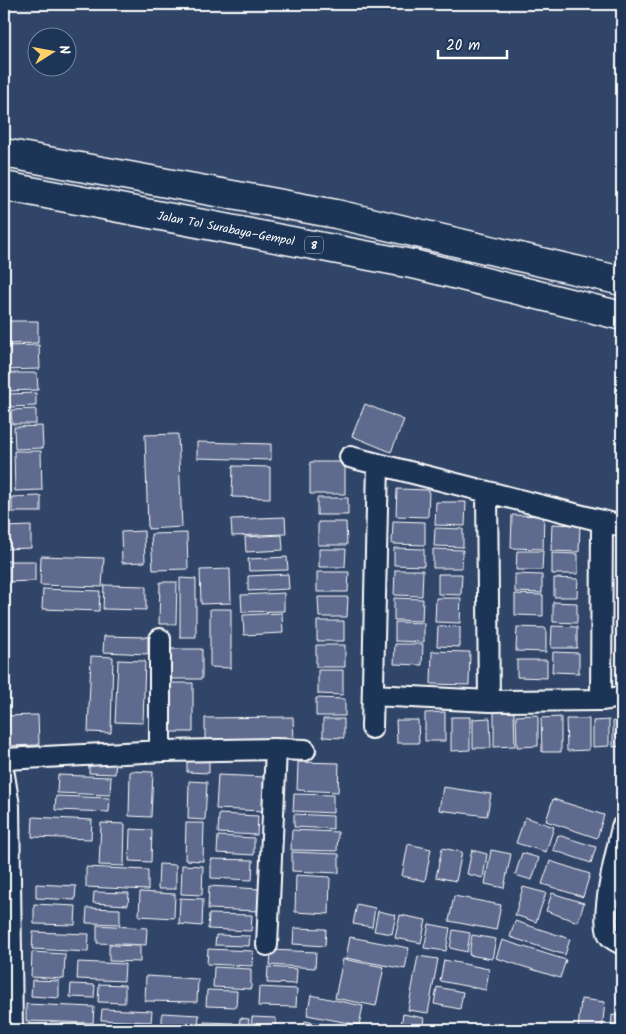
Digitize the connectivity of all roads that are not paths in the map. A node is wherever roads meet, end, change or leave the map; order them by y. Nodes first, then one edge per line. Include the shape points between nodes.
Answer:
1 (4, 153) edge
2 (4, 186) edge
3 (622, 281) edge
4 (622, 316) edge
5 (350, 457) dead end
6 (378, 464) junction
7 (487, 492) junction
8 (602, 520) junction
9 (622, 526) edge
10 (160, 639) dead end
11 (373, 695) junction
12 (622, 697) edge
13 (601, 700) junction
14 (489, 701) junction
15 (372, 728) dead end
16 (276, 749) junction
17 (305, 750) dead end
18 (160, 752) junction
19 (4, 759) edge
20 (4, 775) edge
21 (622, 827) edge
22 (622, 944) edge
23 (267, 945) dead end
24 (12, 1030) edge

1 - 3 highway via 336,214
2 - 4 highway, Jalan Tol Surabaya–Gempol / 8 via 417,265
5 - 6 street
6 - 7 street
6 - 11 street
7 - 8 street
7 - 14 street
8 - 9 street
8 - 13 street
10 - 18 street
11 - 14 street
11 - 15 street
12 - 13 street
13 - 14 street
16 - 17 street
16 - 18 street
16 - 23 street
18 - 19 street
20 - 24 street via 9,806
21 - 22 street via 606,906 609,935

